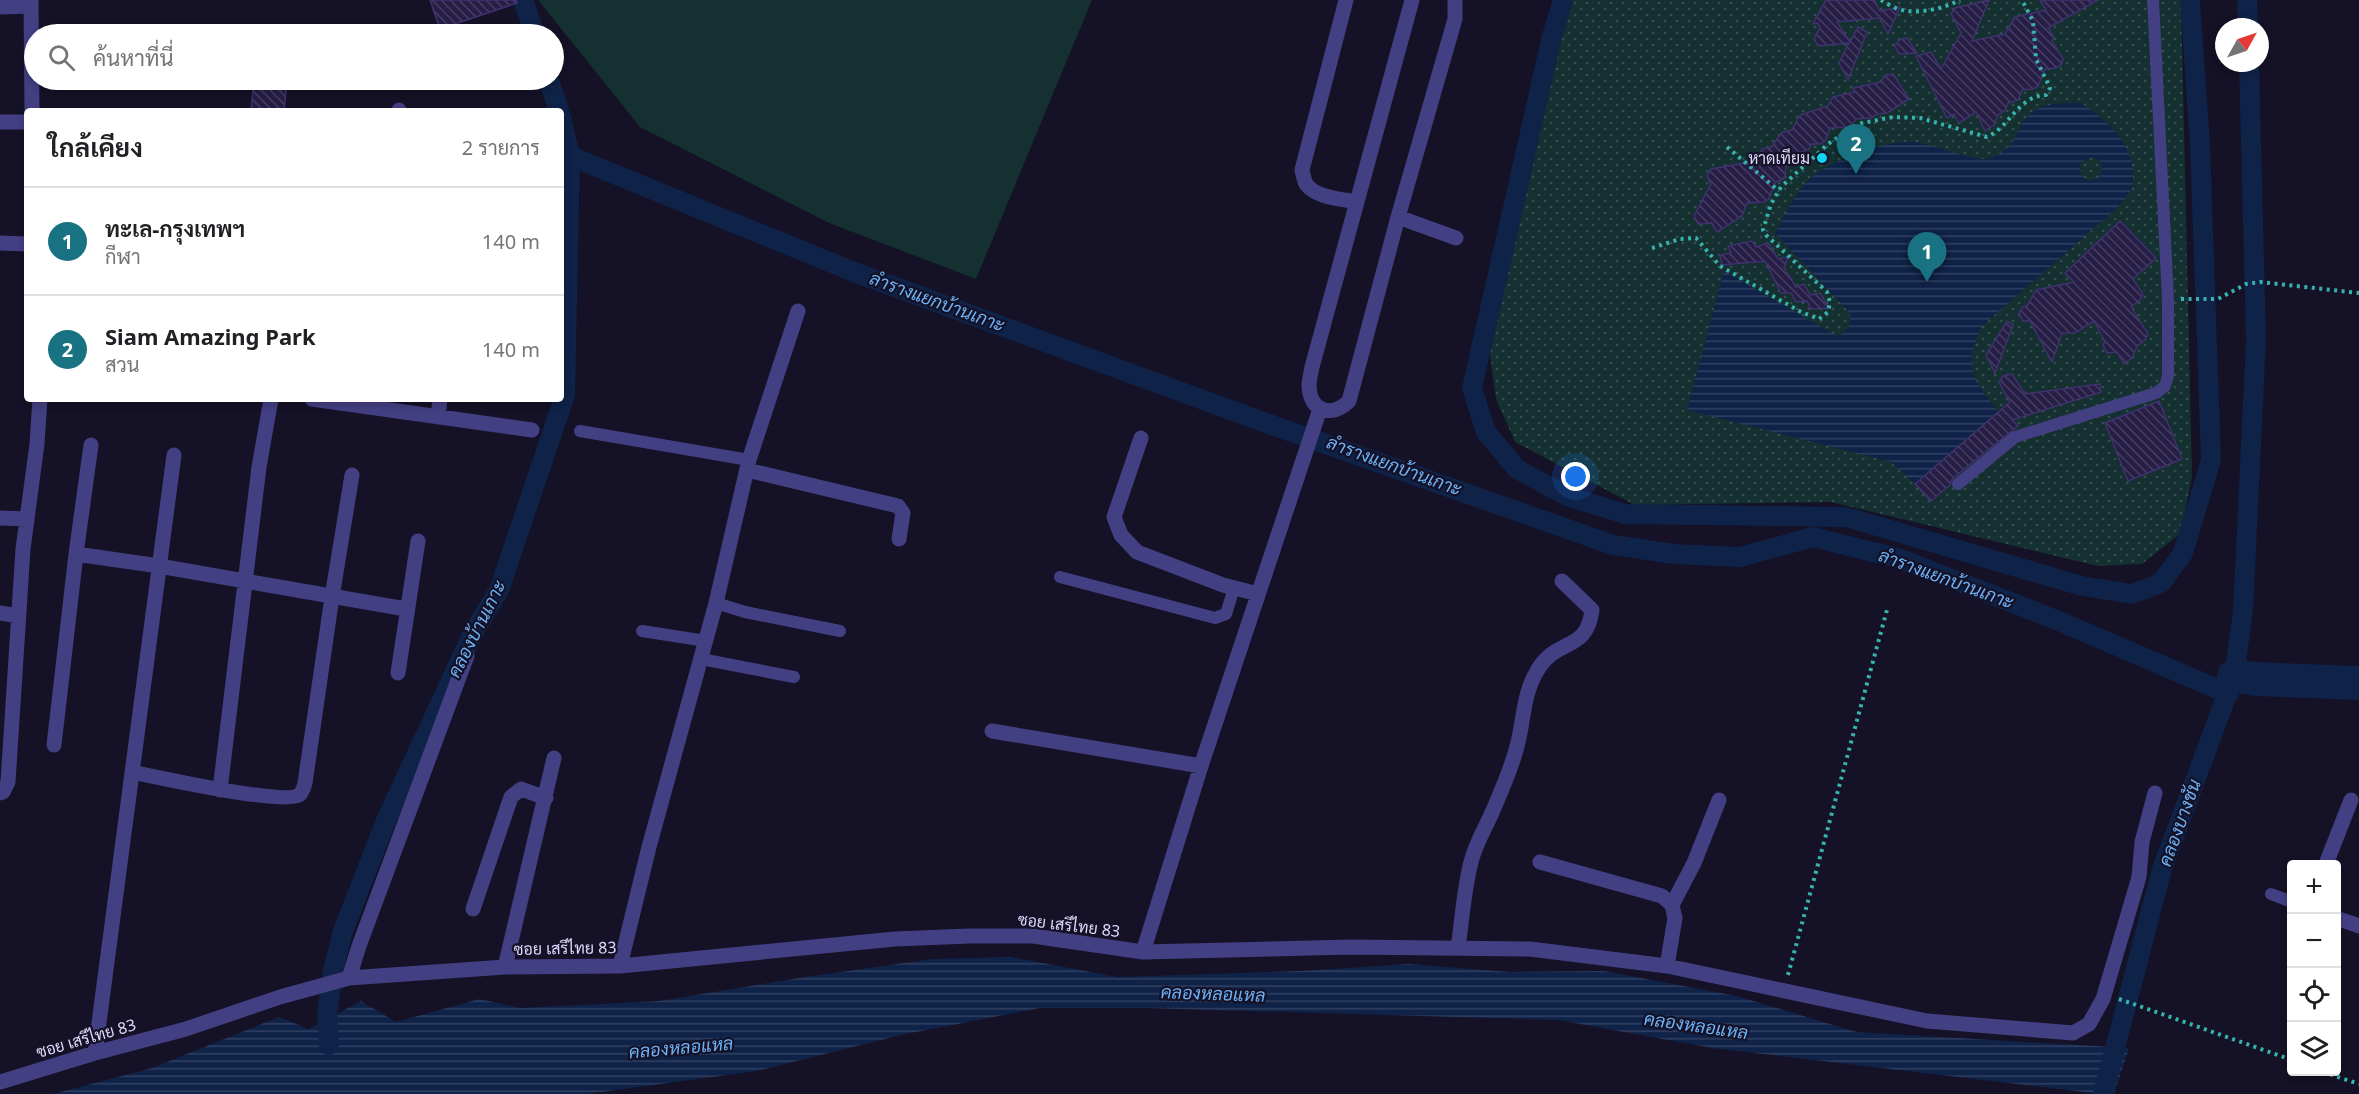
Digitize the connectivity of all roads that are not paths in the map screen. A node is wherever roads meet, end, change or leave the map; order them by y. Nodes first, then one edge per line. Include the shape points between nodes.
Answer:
1 (1346, 0) edge
2 (1412, 0) edge
3 (1455, 0) edge
4 (2153, 0) edge
5 (31, 3) edge
6 (0, 7) edge
7 (32, 24) edge
8 (32, 90) edge
9 (32, 108) edge
10 (0, 122) edge
11 (24, 122) edge
12 (1357, 202) junction
13 (1398, 217) junction
14 (1456, 238) dead end
15 (0, 243) edge
16 (24, 244) edge
17 (798, 311) dead end
18 (40, 402) edge
19 (270, 402) edge
20 (440, 402) edge
21 (363, 403) edge
22 (1320, 409) junction
23 (438, 417) junction
24 (532, 430) dead end
25 (580, 431) dead end
26 (1141, 438) dead end
27 (91, 445) dead end
28 (174, 455) dead end
29 (748, 465) junction
30 (352, 475) dead end
31 (1958, 484) dead end
32 (0, 518) edge
33 (27, 519) junction
34 (899, 539) dead end
35 (418, 541) dead end
36 (76, 554) junction
37 (159, 566) junction
38 (1060, 577) dead end
39 (245, 581) junction
40 (1562, 581) dead end
41 (1234, 588) junction
42 (1257, 594) junction
43 (332, 597) junction
44 (716, 603) junction
45 (406, 609) junction
46 (0, 613) edge
47 (18, 616) junction
48 (642, 631) dead end
49 (840, 631) dead end
50 (706, 641) junction
51 (467, 656) dead end
52 (701, 660) junction
53 (398, 673) dead end
54 (7, 676) edge
55 (794, 678) dead end
56 (992, 730) dead end
57 (54, 745) dead end
58 (554, 758) dead end
59 (1201, 766) junction
60 (132, 772) junction
61 (220, 790) junction
62 (0, 793) edge
63 (2155, 793) dead end
64 (546, 798) junction
65 (2351, 800) dead end
66 (1719, 801) dead end
67 (2328, 860) edge
68 (1540, 862) dead end
69 (2271, 894) dead end
70 (2287, 900) edge
71 (1672, 905) junction
72 (473, 909) dead end
73 (2341, 919) edge
74 (2359, 926) edge
75 (1458, 948) junction
76 (1143, 952) junction
77 (620, 966) junction
78 (1667, 966) junction
79 (505, 968) junction
80 (343, 980) junction
81 (95, 1053) junction
82 (0, 1082) edge

1 - 12 street via 1302,170 1306,184 1313,190
2 - 12 street
3 - 13 street via 1455,19
4 - 31 lane via 2168,299 2165,386 2156,393 2015,437
5 - 6 street
5 - 7 street
8 - 9 street
10 - 11 street
12 - 22 street via 1312,367 1309,387 1313,403
13 - 14 street
13 - 22 street via 1349,401 1330,412
15 - 16 street
17 - 29 street
18 - 33 street
19 - 39 street
20 - 23 street
21 - 23 street
22 - 42 street
23 - 24 street
25 - 29 lane
26 - 41 street via 1114,517 1120,535 1137,552
27 - 36 street
28 - 37 street
29 - 34 street via 898,506 903,513
29 - 44 street
30 - 43 street
32 - 33 street
33 - 47 street
35 - 45 street
36 - 37 street
36 - 57 street
37 - 39 street
37 - 60 street
38 - 41 lane via 1215,618 1226,614
39 - 43 street
39 - 61 street
40 - 75 street via 1592,610 1590,621 1585,634 1555,650 1536,672 1522,708 1515,752 1471,862
41 - 42 street
42 - 59 street
43 - 45 street
43 - 61 street via 301,793 296,796
44 - 49 lane
44 - 50 street
45 - 53 street
46 - 47 street
47 - 54 street
48 - 50 lane
50 - 52 street
51 - 80 street
52 - 55 lane
52 - 77 street
54 - 62 street via 8,782
56 - 59 street
58 - 64 street
59 - 76 street
60 - 61 street
60 - 81 street
63 - 78 street, ซอย เสรีไทย 83 via 2142,842 2139,877 2103,999 2089,1024 2073,1033 1927,1021
64 - 72 street via 520,789 511,797
64 - 79 street
65 - 67 street
66 - 71 street
68 - 71 street via 1662,896
69 - 70 lane
71 - 78 street via 1675,918
73 - 74 street
75 - 76 street, ซอย เสรีไทย 83
75 - 78 street, ซอย เสรีไทย 83 via 1530,949
76 - 77 street, ซอย เสรีไทย 83 via 1033,936 970,936 895,939
77 - 79 street, ซอย เสรีไทย 83
79 - 80 street, ซอย เสรีไทย 83
80 - 81 street, ซอย เสรีไทย 83
81 - 82 street, ซอย เสรีไทย 83

